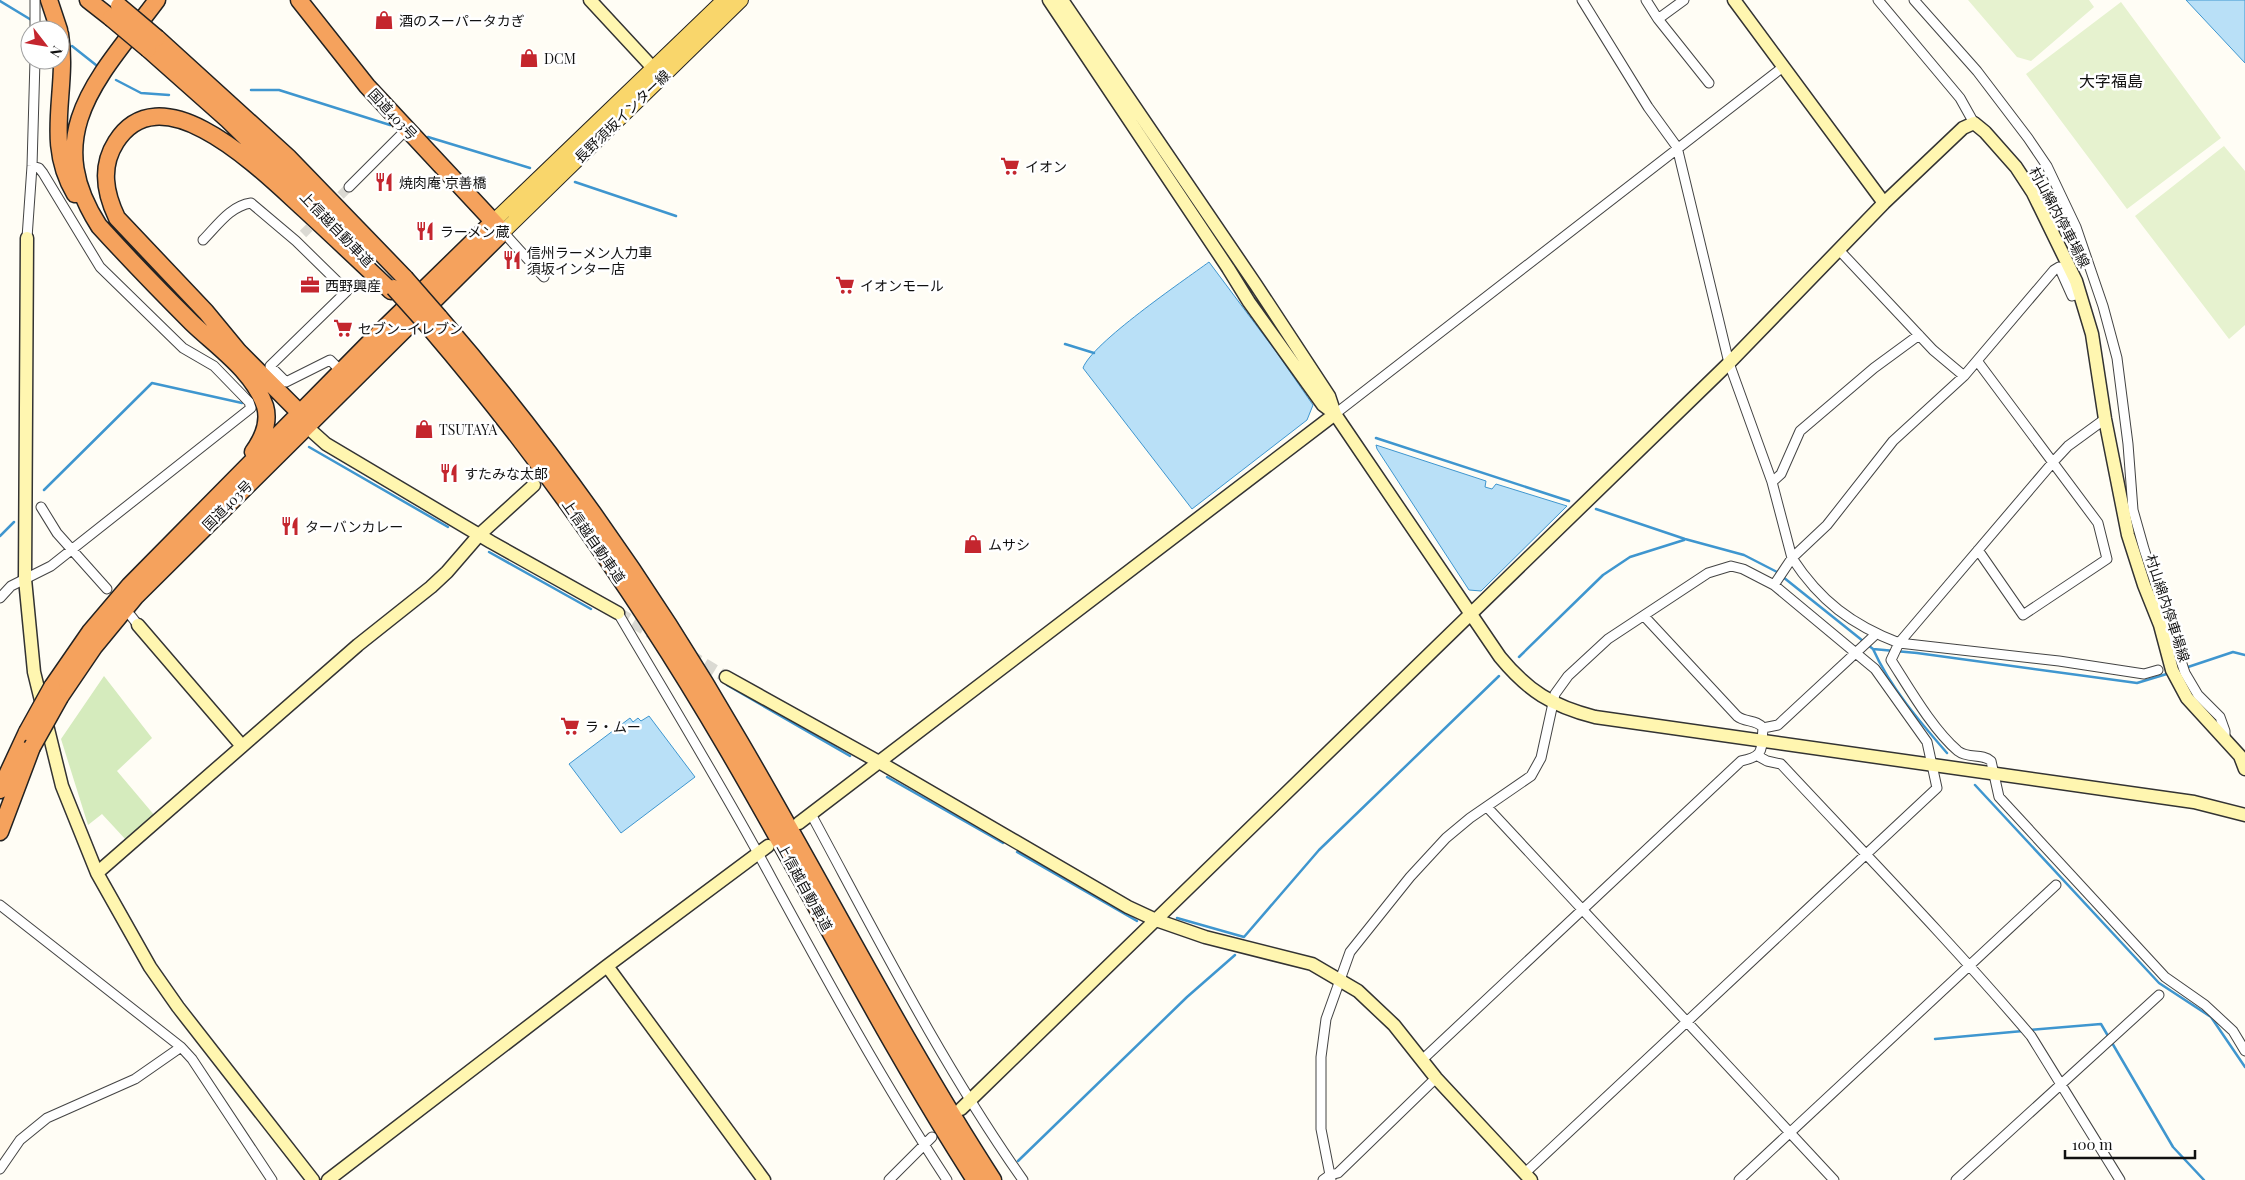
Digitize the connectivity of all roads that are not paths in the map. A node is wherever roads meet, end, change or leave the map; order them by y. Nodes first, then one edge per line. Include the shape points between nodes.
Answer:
1 (88, 0) edge
2 (157, 0) edge
3 (170, 0) edge
4 (299, 0) edge
5 (590, 0) edge
6 (724, 0) edge
7 (740, 0) edge
8 (1049, 0) edge
9 (1062, 0) edge
10 (1582, 0) edge
11 (1646, 0) edge
12 (1684, 0) edge
13 (1734, 0) edge
14 (1878, 0) edge
15 (1914, 0) edge
16 (40, 2) edge
17 (116, 6) edge
18 (1658, 19) junction
19 (37, 20) edge
20 (52, 20) edge
21 (155, 40) junction
22 (1783, 67) junction
23 (654, 68) junction
24 (35, 70) edge
25 (61, 70) edge
26 (1709, 83) dead end
27 (1974, 123) junction
28 (407, 130) junction
29 (1677, 147) junction
30 (32, 166) junction
31 (348, 187) tunnel mouth
32 (1884, 203) junction
33 (99, 226) junction
34 (498, 227) junction
35 (27, 238) joint
36 (203, 240) dead end
37 (1839, 250) junction
38 (147, 252) junction
39 (544, 277) dead end
40 (397, 286) junction
41 (2080, 294) junction
42 (434, 322) junction
43 (1919, 335) junction
44 (1978, 362) junction
45 (1729, 363) junction
46 (341, 371) junction
47 (246, 375) junction
48 (1964, 376) junction
49 (1335, 414) junction
50 (2105, 419) junction
51 (299, 420) junction
52 (2054, 461) junction
53 (233, 480) junction
54 (1772, 482) junction
55 (534, 485) dead end
56 (40, 507) dead end
57 (479, 535) junction
58 (71, 550) junction
59 (1978, 550) junction
60 (1792, 558) junction
61 (24, 579) junction
62 (1775, 583) junction
63 (107, 589) dead end
64 (0, 598) edge
65 (618, 613) joint
66 (1472, 614) junction
67 (1644, 616) junction
68 (134, 620) dead end
69 (1875, 636) junction
70 (1899, 645) junction
71 (1859, 652) junction
72 (2158, 670) dead end
73 (726, 677) tunnel mouth
74 (56, 692) junction
75 (1552, 703) junction
76 (1763, 735) junction
77 (2225, 739) junction
78 (242, 746) junction
79 (1758, 756) junction
80 (879, 762) junction
81 (1931, 766) junction
82 (2245, 769) edge
83 (1995, 775) junction
84 (0, 790) edge
85 (1487, 807) junction
86 (811, 814) junction
87 (2245, 815) edge
88 (799, 823) dead end
89 (0, 832) edge
90 (763, 850) junction
91 (1866, 855) junction
92 (98, 873) junction
93 (2056, 885) dead end
94 (0, 905) edge
95 (1584, 910) junction
96 (1156, 920) junction
97 (1970, 965) junction
98 (606, 966) junction
99 (1340, 980) junction
100 (2159, 995) dead end
101 (1688, 1021) junction
102 (181, 1047) junction
103 (2245, 1051) edge
104 (1422, 1060) junction
105 (1436, 1078) junction
106 (2061, 1085) junction
107 (970, 1099) junction
108 (961, 1109) dead end
109 (1790, 1132) junction
110 (932, 1136) dead end
111 (924, 1145) junction
112 (0, 1169) edge
113 (1528, 1177) edge
114 (1328, 1178) edge
115 (272, 1180) edge
116 (313, 1180) edge
117 (328, 1180) edge
118 (764, 1180) edge
119 (889, 1180) edge
120 (947, 1180) edge
121 (975, 1180) edge
122 (993, 1180) edge
123 (1023, 1180) edge
124 (1739, 1180) edge
125 (1834, 1180) edge
126 (1956, 1180) edge
127 (2120, 1180) edge

1 - 17 highway, 上信越自動車道
2 - 33 highway via 97,82 78,120 74,148 77,180 89,211
3 - 38 highway via 98,99 84,137 86,176 96,202 111,222
4 - 28 highway, 国道403号 via 367,86
5 - 23 street
6 - 23 main road, 長野須坂インター線
7 - 34 main road, 長野須坂インター線
8 - 49 street via 1249,302 1322,405
9 - 49 street via 1329,396
10 - 29 street via 1648,107
11 - 18 street
12 - 18 street
13 - 22 street
14 - 27 street via 1960,98
15 - 77 street via 1977,71 2023,131 2047,166 2076,227 2117,358 2133,510 2144,549 2185,673 2198,695 2220,717
16 - 19 street
16 - 20 highway
17 - 21 highway
17 - 21 highway, 上信越自動車道, bridge
18 - 26 street
21 - 40 highway, 上信越自動車道
21 - 40 highway, 上信越自動車道 via 263,129
22 - 29 street
22 - 32 street
23 - 34 main road, 長野須坂インター線
24 - 30 street
25 - 33 highway via 57,131 60,161 68,183
27 - 32 street via 1962,128
27 - 41 street, 村山綿内停車場線 via 2008,157 2033,193 2067,259
28 - 31 street
28 - 34 highway, 国道403号
29 - 45 street
29 - 49 street via 1583,224
30 - 35 street
30 - 58 street via 40,168 100,266 183,348 214,366 252,408
32 - 37 street
33 - 47 highway
34 - 39 street
34 - 46 highway, 国道403号
34 - 51 highway, 国道403号
35 - 61 street
36 - 46 street via 229,213 242,204 251,203 300,238 347,291 270,366 286,382 330,360
37 - 43 street
37 - 45 street
38 - 40 highway via 111,206 105,182 108,160 117,140 134,123 172,118 199,127 230,146
38 - 51 highway via 206,312
40 - 42 highway, 上信越自動車道, bridge
41 - 44 street via 2072,296 2059,267 2054,270
41 - 50 street, 村山綿内停車場線 via 2092,334
42 - 121 highway, 上信越自動車道 via 473,380 607,558 665,647 754,796 916,1085
42 - 122 highway, 上信越自動車道 via 509,400 668,622 770,792 912,1048
43 - 48 street
43 - 54 street via 1874,368 1800,431 1781,474
44 - 48 street
44 - 52 street
45 - 54 street
45 - 66 street
46 - 51 highway, 国道403号
47 - 51 highway
47 - 53 highway via 262,398 266,425 260,442
48 - 60 street via 1893,441 1827,524
49 - 66 street
49 - 80 street
50 - 52 street via 2068,446
50 - 77 street, 村山綿内停車場線 via 2128,536 2160,625 2172,670 2187,698
51 - 53 highway, 国道403号
51 - 57 street via 326,444
51 - 74 highway, 国道403号 via 136,596
52 - 59 street
52 - 59 street via 2098,523 2108,559 2023,615
53 - 74 highway, 国道403号 via 130,584 90,632
54 - 60 street
55 - 57 street
56 - 58 street
57 - 65 street
57 - 78 street via 431,587 358,645
58 - 61 street via 51,566
58 - 63 street
59 - 70 street
60 - 62 street
60 - 69 street via 1820,595
61 - 64 street
61 - 92 street via 34,672 49,737 69,805
62 - 67 street via 1731,566 1718,569
62 - 71 street
65 - 90 street
66 - 75 street via 1514,674
66 - 96 street
67 - 75 street via 1597,648 1568,676
67 - 76 street via 1737,716 1757,722
68 - 78 street
69 - 70 street
69 - 71 street
70 - 72 street via 2058,661 2144,674
70 - 83 street via 1891,660 1911,692 1953,746 1964,754 1987,757 1993,764
71 - 76 street
71 - 81 street via 1876,669 1927,742
73 - 80 street
74 - 84 highway, 国道403号, bridge via 27,732
74 - 89 highway, 国道403号, bridge
75 - 76 street via 1595,717
75 - 85 street via 1539,764 1526,781
76 - 79 street
76 - 81 street
77 - 82 street, 村山綿内停車場線 via 2240,756
78 - 92 street
79 - 91 street via 1781,764
79 - 95 street via 1741,761
80 - 86 street
80 - 96 street via 1024,848
81 - 83 street
81 - 91 street via 1936,788
83 - 87 street via 2194,802
83 - 103 street via 1999,797 2165,977 2205,1005 2233,1031
85 - 95 street
85 - 99 street via 1446,838 1410,877 1350,952
86 - 88 street
86 - 107 street
90 - 98 street
90 - 111 street via 830,988
91 - 97 street
91 - 101 street
92 - 116 street via 115,908 156,975
93 - 97 street
94 - 102 street
95 - 101 street
95 - 104 street
96 - 99 street via 1205,937 1312,964
96 - 107 street
97 - 106 street via 2031,1036
97 - 109 street
98 - 117 street
98 - 118 street
99 - 104 street via 1358,991 1394,1025
99 - 114 street via 1326,1019 1321,1057 1321,1128
100 - 106 street
101 - 109 street
101 - 113 street
102 - 112 street via 135,1079 47,1118 20,1140
102 - 115 street
104 - 105 street
105 - 113 street
105 - 114 street via 1338,1173
106 - 126 street
106 - 127 street
107 - 108 street
107 - 123 street
109 - 124 street
109 - 125 street
110 - 111 street
111 - 119 street
111 - 120 street

